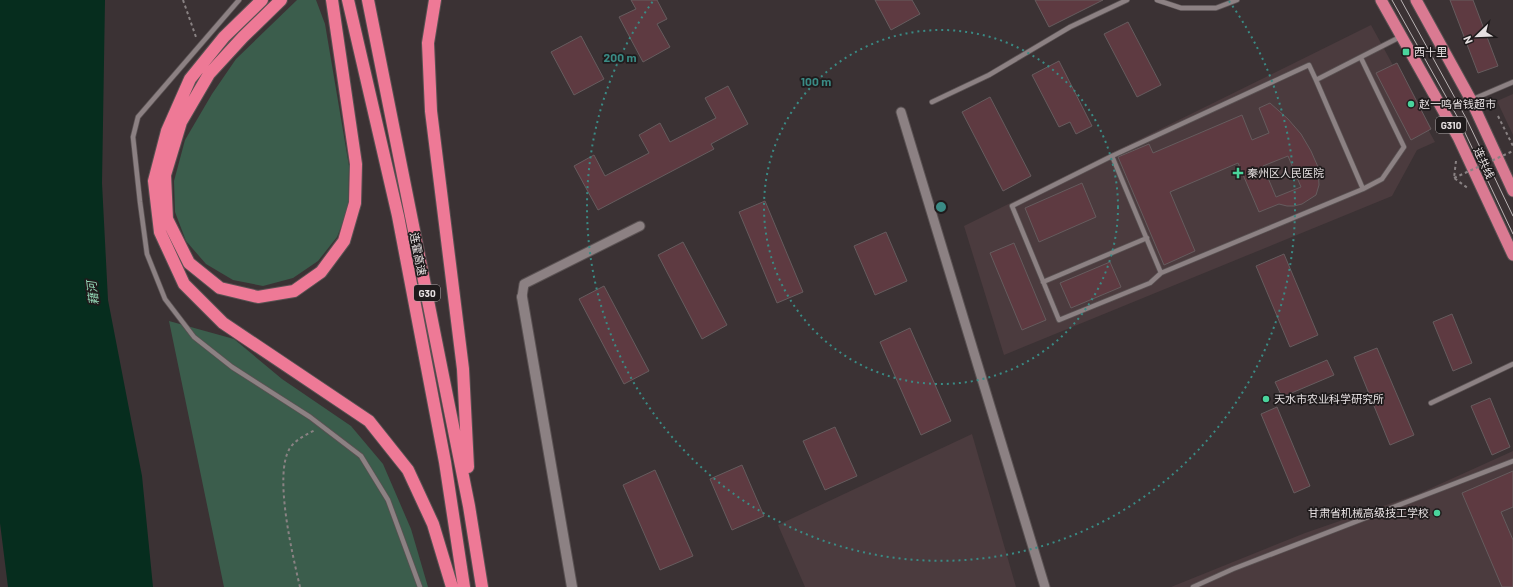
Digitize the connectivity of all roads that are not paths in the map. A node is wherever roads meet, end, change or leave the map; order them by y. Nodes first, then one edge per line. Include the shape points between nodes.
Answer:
1 (239, 0) edge
2 (262, 0) edge
3 (280, 0) edge
4 (332, 0) edge
5 (368, 0) edge
6 (435, 0) edge
7 (1127, 0) edge
8 (1157, 0) edge
9 (1237, 0) edge
10 (1381, 0) edge
11 (1416, 0) edge
12 (349, 3) edge
13 (1402, 36) junction
14 (1361, 58) junction
15 (1316, 80) junction
16 (1513, 82) edge
17 (1471, 100) junction
18 (932, 102) dead end
19 (901, 112) dead end
20 (1112, 156) junction
21 (1363, 189) junction
22 (1513, 191) edge
23 (640, 226) dead end
24 (1147, 238) junction
25 (1513, 255) edge
26 (1161, 273) junction
27 (1043, 282) junction
28 (522, 297) joint
29 (1513, 364) edge
30 (1431, 403) dead end
31 (1513, 462) edge
32 (470, 506) junction
33 (420, 587) edge
34 (452, 587) edge
35 (464, 587) edge
36 (482, 587) edge
37 (572, 587) edge
38 (1045, 587) edge
39 (1193, 587) edge

1 - 33 lane via 138,117 133,137 147,254 165,299 194,337 232,367 310,417 361,456 388,500
2 - 34 highway via 224,37 190,79 167,131 154,181 160,232 184,284 223,323 369,421 408,470 433,524
3 - 4 highway via 209,74 181,122 165,175 167,219 189,263 220,288 258,297 294,291 321,272 344,241 355,203 356,164
5 - 32 highway, 连霍高速 / G30
6 - 32 highway via 428,43 431,111 463,369
7 - 18 lane via 1070,27 989,75
8 - 9 lane via 1181,8 1216,8
10 - 13 highway, 连共线 / G310
11 - 17 highway, G310
12 - 35 highway, 连霍高速 / G30 via 399,224 445,462
13 - 14 lane
13 - 25 highway, 连共线 / G310 via 1458,137
14 - 15 lane
14 - 21 lane via 1404,147 1382,179
15 - 20 lane via 1309,65
15 - 21 lane
16 - 17 lane
17 - 22 highway, 连共线 / G310
19 - 38 street
20 - 24 lane
20 - 27 lane via 1012,206
21 - 26 lane
23 - 28 street via 524,284
24 - 26 lane
24 - 27 lane
26 - 27 lane via 1150,283 1058,320
28 - 37 street
29 - 30 lane
31 - 39 lane via 1233,569
32 - 36 highway, 连霍高速 / G30

